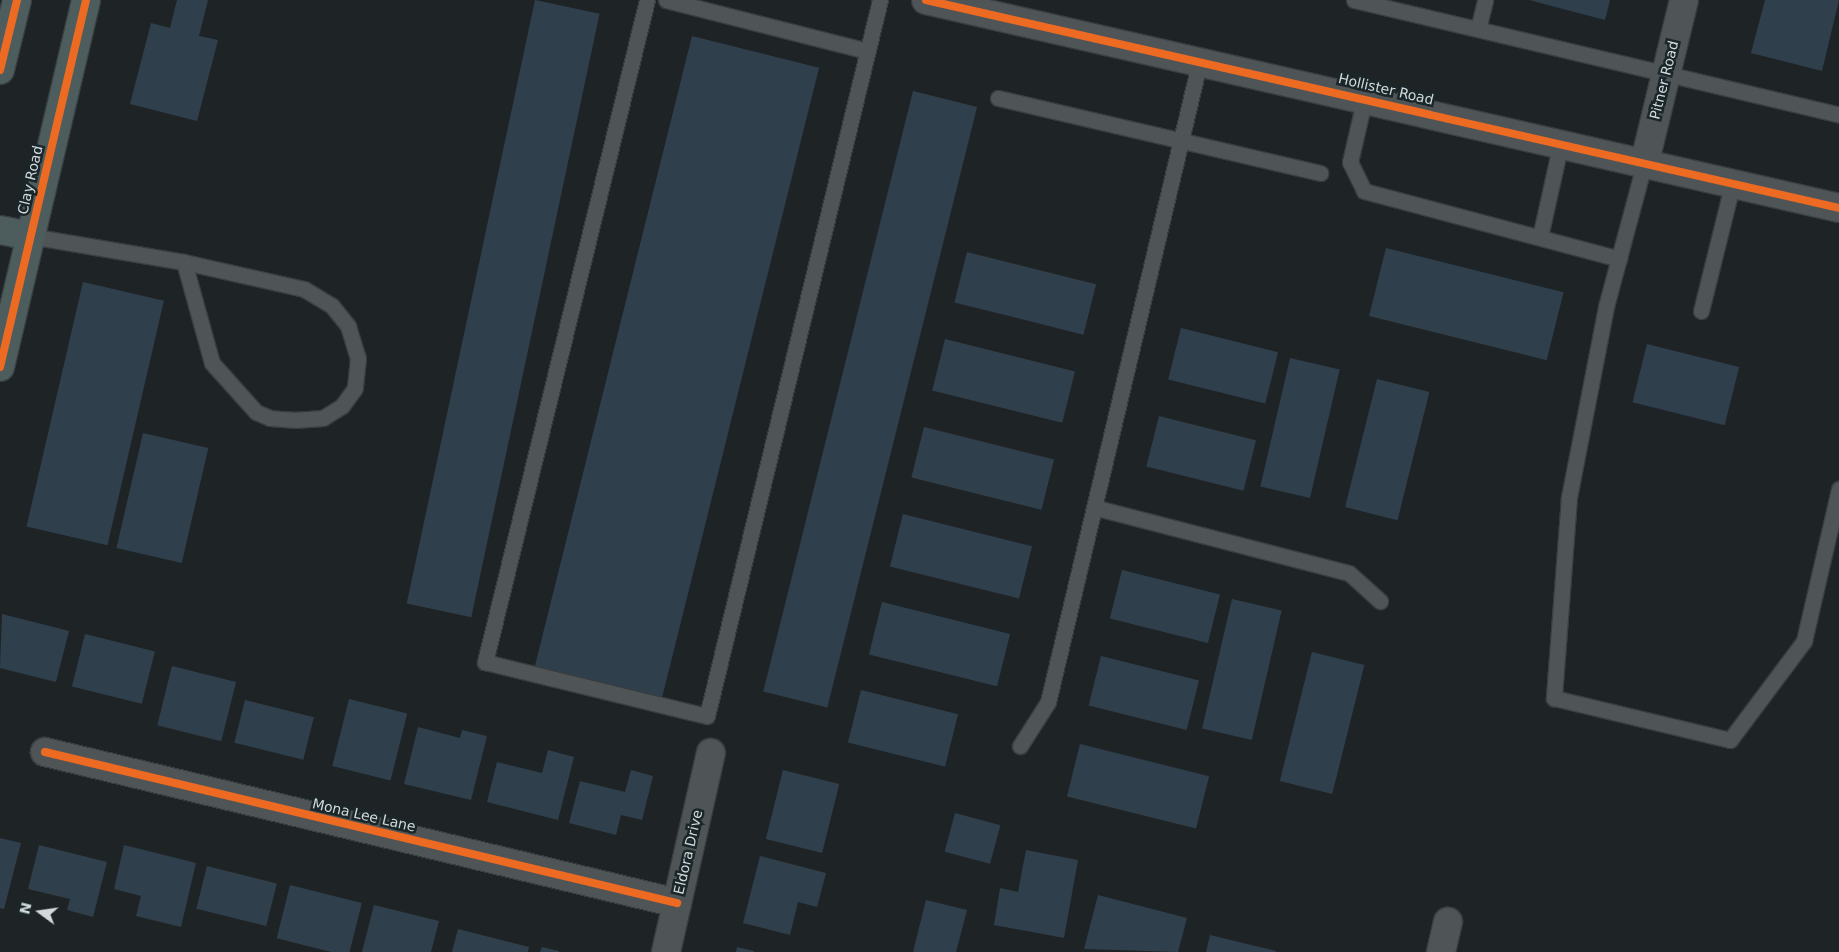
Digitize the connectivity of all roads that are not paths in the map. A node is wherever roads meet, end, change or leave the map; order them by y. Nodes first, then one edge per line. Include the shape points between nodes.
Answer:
1 (17, 0) edge
2 (86, 0) edge
3 (647, 0) edge
4 (666, 0) edge
5 (880, 0) edge
6 (926, 0) edge
7 (1354, 0) edge
8 (1485, 0) edge
9 (1684, 0) edge
10 (1478, 29) junction
11 (868, 51) junction
12 (1200, 60) junction
13 (0, 70) edge
14 (1666, 74) junction
15 (998, 98) dead end
16 (1365, 98) junction
17 (1839, 115) edge
18 (1182, 141) junction
19 (1561, 142) junction
20 (1645, 161) junction
21 (1320, 173) dead end
22 (1733, 182) junction
23 (1839, 208) edge
24 (0, 230) edge
25 (30, 236) junction
26 (1540, 237) junction
27 (1619, 259) junction
28 (184, 262) junction
29 (1701, 311) dead end
30 (0, 367) edge
31 (1839, 489) edge
32 (1097, 508) junction
33 (1380, 601) dead end
34 (1020, 746) dead end
35 (44, 752) dead end
36 (711, 753) dead end
37 (677, 903) junction
38 (1448, 922) dead end
39 (666, 952) edge
40 (1441, 952) edge

1 - 13 main road
2 - 25 main road, Clay Road
3 - 11 lane via 485,662 707,716
4 - 11 lane
5 - 11 lane
6 - 12 street, Hollister Road
7 - 10 lane
8 - 10 lane
9 - 14 street, Pitner Road
10 - 14 lane
12 - 16 street, Hollister Road
12 - 18 lane
14 - 17 lane
14 - 20 street, Pitner Road
15 - 18 lane
16 - 19 street, Hollister Road
16 - 26 lane via 1350,162 1364,191
18 - 21 lane
18 - 32 lane
19 - 20 street, Hollister Road
19 - 26 lane
20 - 22 street, Hollister Road
20 - 27 lane
22 - 23 street, Hollister Road
22 - 29 lane
24 - 25 main road
25 - 28 lane
25 - 30 main road, Clay Road
26 - 27 lane
27 - 31 lane via 1569,497 1554,698 1730,740 1804,641
28 - 28 lane via 304,289 332,306 348,326 358,358 354,388 342,406 323,418 297,420 270,418 256,412 212,362
32 - 33 lane via 1350,573
32 - 34 lane via 1048,702
35 - 37 street, Mona Lee Lane
36 - 37 street, Eldora Drive
37 - 39 street, Eldora Drive
38 - 40 street

